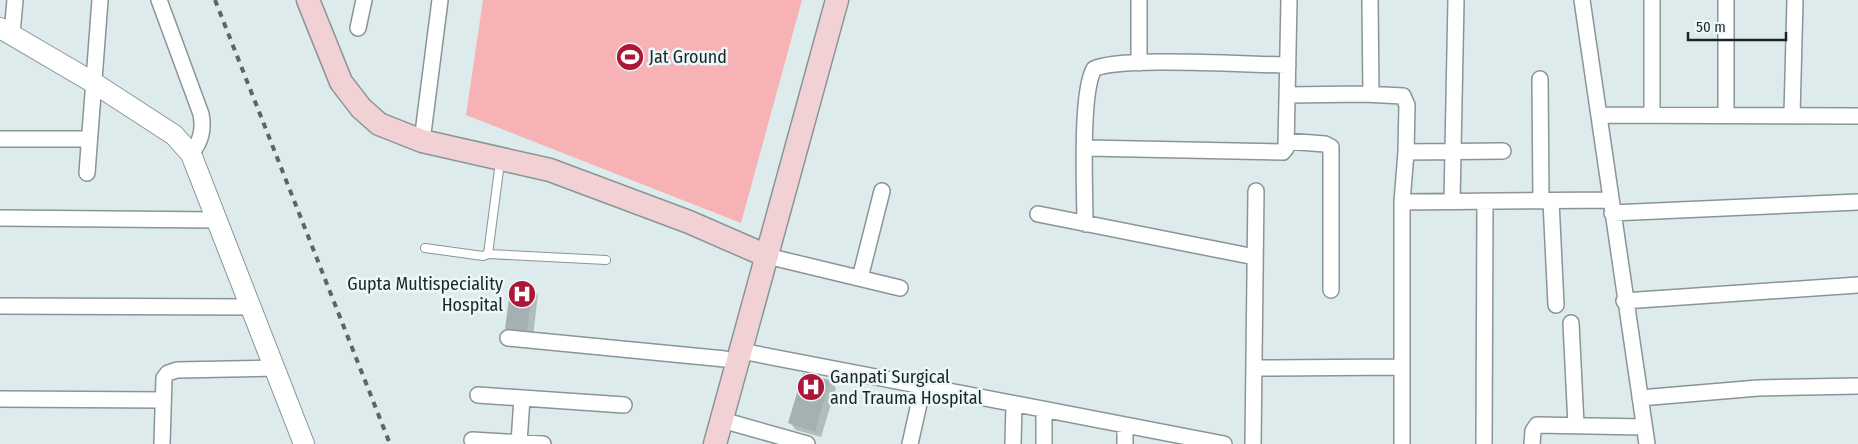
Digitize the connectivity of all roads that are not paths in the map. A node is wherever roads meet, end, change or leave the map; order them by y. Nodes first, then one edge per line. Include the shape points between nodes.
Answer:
1 (16, 0) edge
2 (100, 0) edge
3 (159, 0) edge
4 (308, 0) edge
5 (364, 0) edge
6 (440, 0) edge
7 (823, 0) edge
8 (837, 0) edge
9 (1139, 0) edge
10 (1289, 0) edge
11 (1370, 0) edge
12 (1456, 0) edge
13 (1582, 0) edge
14 (1652, 0) edge
15 (1726, 0) edge
16 (1795, 0) edge
17 (358, 28) dead end
18 (6, 31) edge
19 (1139, 63) junction
20 (1288, 65) junction
21 (1540, 80) dead end
22 (94, 83) junction
23 (805, 90) junction
24 (1371, 94) junction
25 (1287, 95) junction
26 (1598, 115) junction
27 (1652, 115) junction
28 (1726, 115) junction
29 (1792, 116) junction
30 (1858, 116) edge
31 (0, 139) edge
32 (88, 139) junction
33 (422, 141) junction
34 (1286, 141) junction
35 (1086, 148) junction
36 (1453, 151) junction
37 (1503, 151) dead end
38 (1406, 152) junction
39 (191, 154) junction
40 (501, 158) junction
41 (87, 173) dead end
42 (882, 191) dead end
43 (1256, 191) dead end
44 (1452, 201) junction
45 (1546, 201) junction
46 (1402, 202) junction
47 (1485, 202) junction
48 (1858, 202) edge
49 (1611, 206) junction
50 (1038, 214) dead end
51 (0, 218) edge
52 (216, 220) junction
53 (1085, 224) junction
54 (424, 248) dead end
55 (761, 253) junction
56 (488, 254) junction
57 (1255, 258) junction
58 (606, 260) dead end
59 (860, 278) junction
60 (1858, 285) edge
61 (900, 288) dead end
62 (1331, 290) dead end
63 (1624, 301) junction
64 (1556, 305) dead end
65 (0, 306) edge
66 (250, 308) junction
67 (1571, 324) dead end
68 (508, 338) dead end
69 (733, 355) junction
70 (1402, 367) junction
71 (275, 368) junction
72 (1254, 368) junction
73 (923, 386) junction
74 (1858, 386) edge
75 (478, 395) dead end
76 (522, 398) junction
77 (1640, 398) junction
78 (0, 399) edge
79 (163, 400) junction
80 (1014, 404) junction
81 (624, 405) dead end
82 (1044, 410) junction
83 (722, 420) junction
84 (1125, 425) junction
85 (1576, 425) junction
86 (1644, 427) junction
87 (472, 440) dead end
88 (519, 442) junction
89 (162, 444) edge
90 (304, 444) edge
91 (543, 444) edge
92 (702, 444) edge
93 (715, 444) edge
94 (807, 444) edge
95 (910, 444) edge
96 (1013, 444) edge
97 (1044, 444) edge
98 (1125, 444) edge
99 (1224, 444) edge
100 (1253, 444) edge
101 (1402, 444) edge
102 (1484, 444) edge
103 (1532, 444) edge
104 (1647, 444) edge

1 - 18 street
2 - 22 street
3 - 39 street via 201,114 203,129
4 - 33 main road via 341,82 361,108 379,124
5 - 17 street
6 - 33 street
7 - 23 main road
8 - 23 main road
9 - 19 street
10 - 20 street
11 - 24 street
12 - 36 street
13 - 26 street
14 - 27 street
15 - 28 street
16 - 29 street
18 - 22 street
19 - 20 street
19 - 35 street via 1107,65 1094,70 1090,76
20 - 25 street
21 - 45 street
22 - 32 street
22 - 39 street via 174,135
23 - 55 main road
24 - 25 street
24 - 38 street via 1405,97
25 - 34 street
26 - 27 street
26 - 49 street
27 - 28 street
28 - 29 street
29 - 30 street
31 - 32 street
32 - 41 street
33 - 40 main road
34 - 35 street via 1286,148 1279,153
34 - 62 street via 1332,147
35 - 53 street
36 - 37 street
36 - 38 street
36 - 44 street
38 - 46 street
39 - 52 street
40 - 55 main road via 550,170
40 - 56 lane
42 - 59 street
43 - 57 street
44 - 46 street
44 - 47 street
45 - 47 street
45 - 49 street
45 - 64 street
46 - 70 street
47 - 102 street
48 - 49 street
49 - 63 street
50 - 53 street
51 - 52 street
52 - 66 street
53 - 57 street
54 - 56 lane
55 - 59 street
55 - 69 main road
56 - 58 lane
57 - 72 street
59 - 61 street
60 - 63 street
63 - 77 street
65 - 66 street
66 - 71 street
67 - 85 street
68 - 69 street
69 - 73 street
69 - 83 main road
69 - 92 main road
70 - 72 street
70 - 101 street
71 - 79 street via 177,370 164,378
71 - 90 street
72 - 100 street
73 - 80 street
73 - 95 street
74 - 77 street via 1758,388
75 - 76 street
76 - 81 street
76 - 88 street
77 - 86 street
78 - 79 street
79 - 89 street
80 - 82 street
80 - 96 street
82 - 84 street
82 - 97 street
83 - 93 main road
83 - 94 street
84 - 98 street
84 - 99 street
85 - 86 street
85 - 103 street via 1537,425
86 - 104 street
87 - 88 street
88 - 91 street

